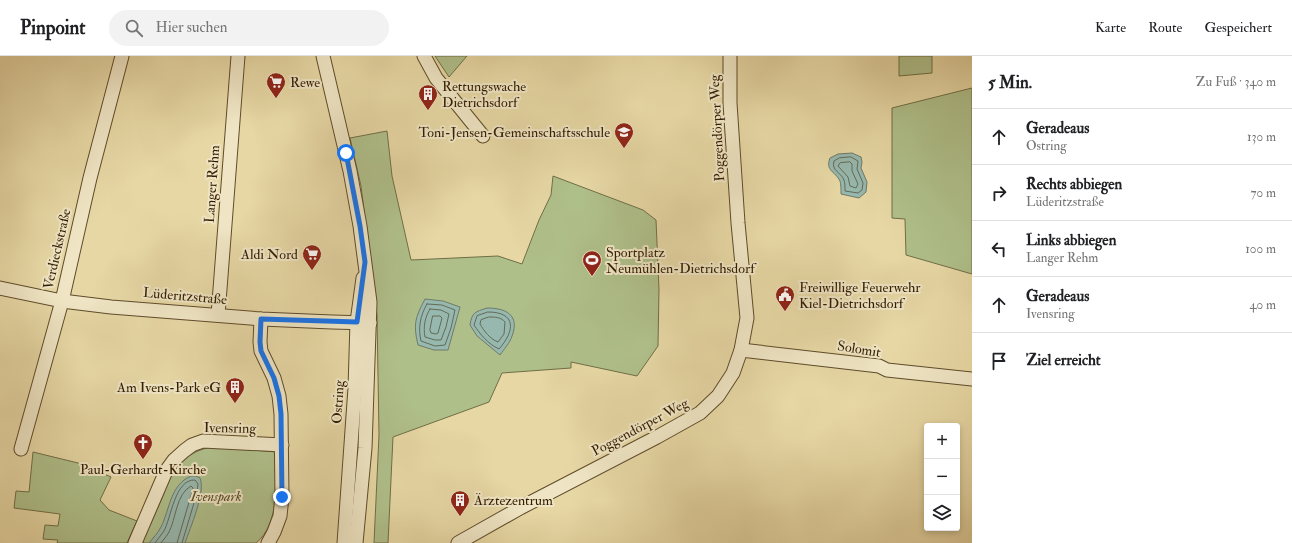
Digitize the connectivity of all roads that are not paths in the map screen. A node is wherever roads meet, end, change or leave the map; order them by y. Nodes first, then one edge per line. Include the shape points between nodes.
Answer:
1 (122, 56) edge
2 (238, 56) edge
3 (323, 56) edge
4 (424, 56) edge
5 (730, 56) edge
6 (483, 136) dead end
7 (0, 288) edge
8 (62, 301) junction
9 (218, 315) junction
10 (261, 319) junction
11 (363, 322) junction
12 (741, 350) junction
13 (972, 379) edge
14 (282, 445) junction
15 (21, 449) dead end
16 (135, 543) edge
17 (269, 543) edge
18 (344, 543) edge
19 (356, 543) edge
20 (458, 543) edge

1 - 8 street, Verdieckstraße via 90,178
2 - 9 street, Langer Rehm
3 - 11 street, Ostring via 350,171 365,262 370,302
4 - 6 street via 436,78
5 - 12 street, Poggendörper Weg via 730,103 747,318
7 - 8 street, Lüderitzstraße
8 - 9 street, Lüderitzstraße
8 - 15 street, Verdieckstraße
9 - 10 street, Lüderitzstraße
10 - 11 street, Lüderitzstraße
10 - 14 street via 261,351 274,378 279,396
11 - 18 street, Ostring via 355,388
11 - 19 street, Ostring via 365,448
12 - 13 street, Solomit
12 - 20 street, Poggendörper Weg via 733,373 718,396 700,413
14 - 16 street, Ivensring via 203,441 192,445 174,460 166,471
14 - 17 street via 280,516

